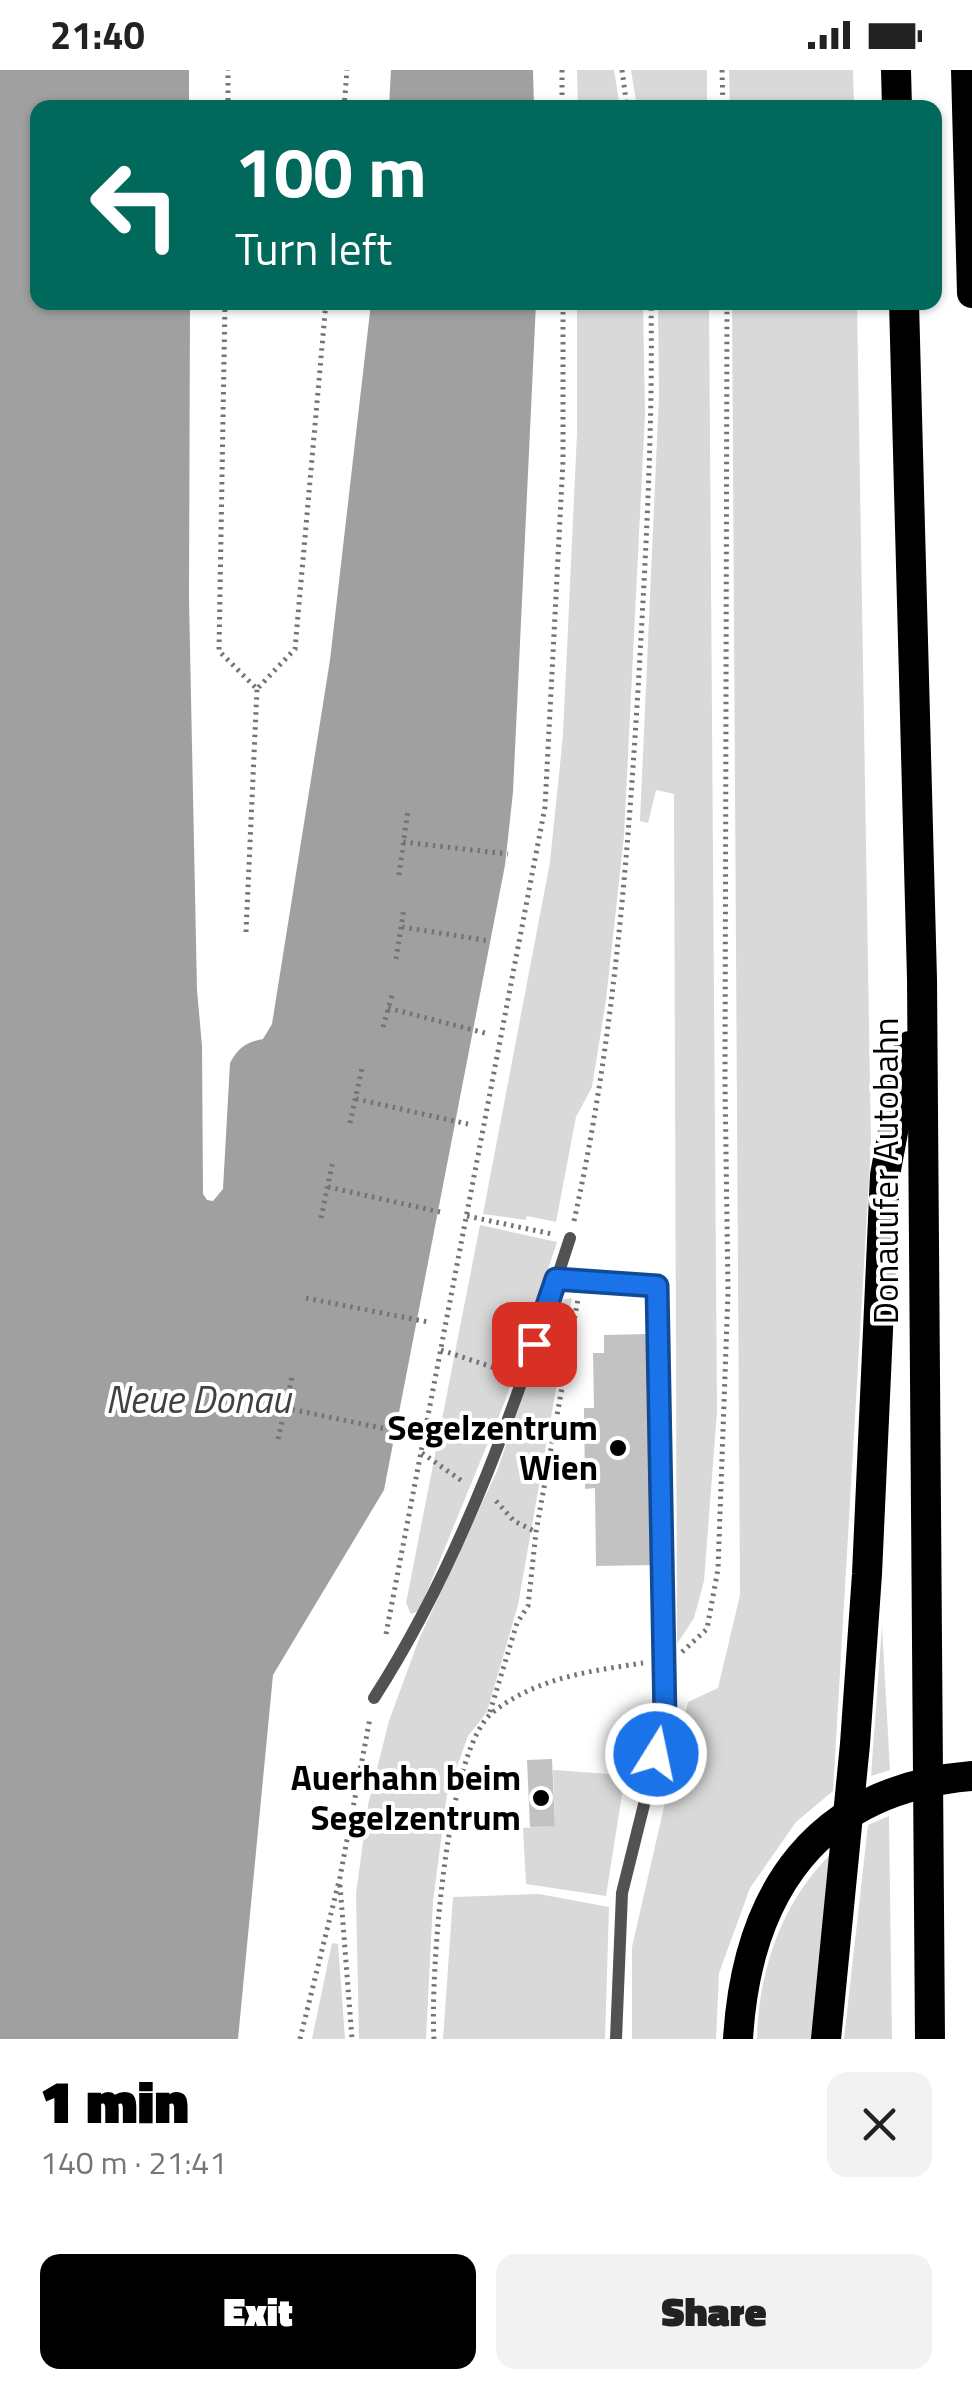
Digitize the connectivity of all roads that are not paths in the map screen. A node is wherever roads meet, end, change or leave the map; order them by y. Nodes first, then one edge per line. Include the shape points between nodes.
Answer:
1 (896, 70) edge
2 (966, 70) edge
3 (898, 100) edge
4 (972, 293) edge
5 (904, 310) edge
6 (922, 980) junction
7 (570, 1238) road end
8 (556, 1279) junction
9 (374, 1698) road end
10 (972, 1776) edge
11 (616, 2039) edge
12 (738, 2039) edge
13 (826, 2039) edge
14 (930, 2039) edge

1 - 3 highway
2 - 4 highway
5 - 6 highway, Donauufer Autobahn
6 - 13 highway via 885,1175 866,1593
6 - 14 highway, Donauufer Autobahn
7 - 8 lane
8 - 9 lane via 492,1462 410,1643
8 - 11 lane via 657,1286 665,1720 622,1892
10 - 12 highway via 879,1796 805,1851 754,1943

